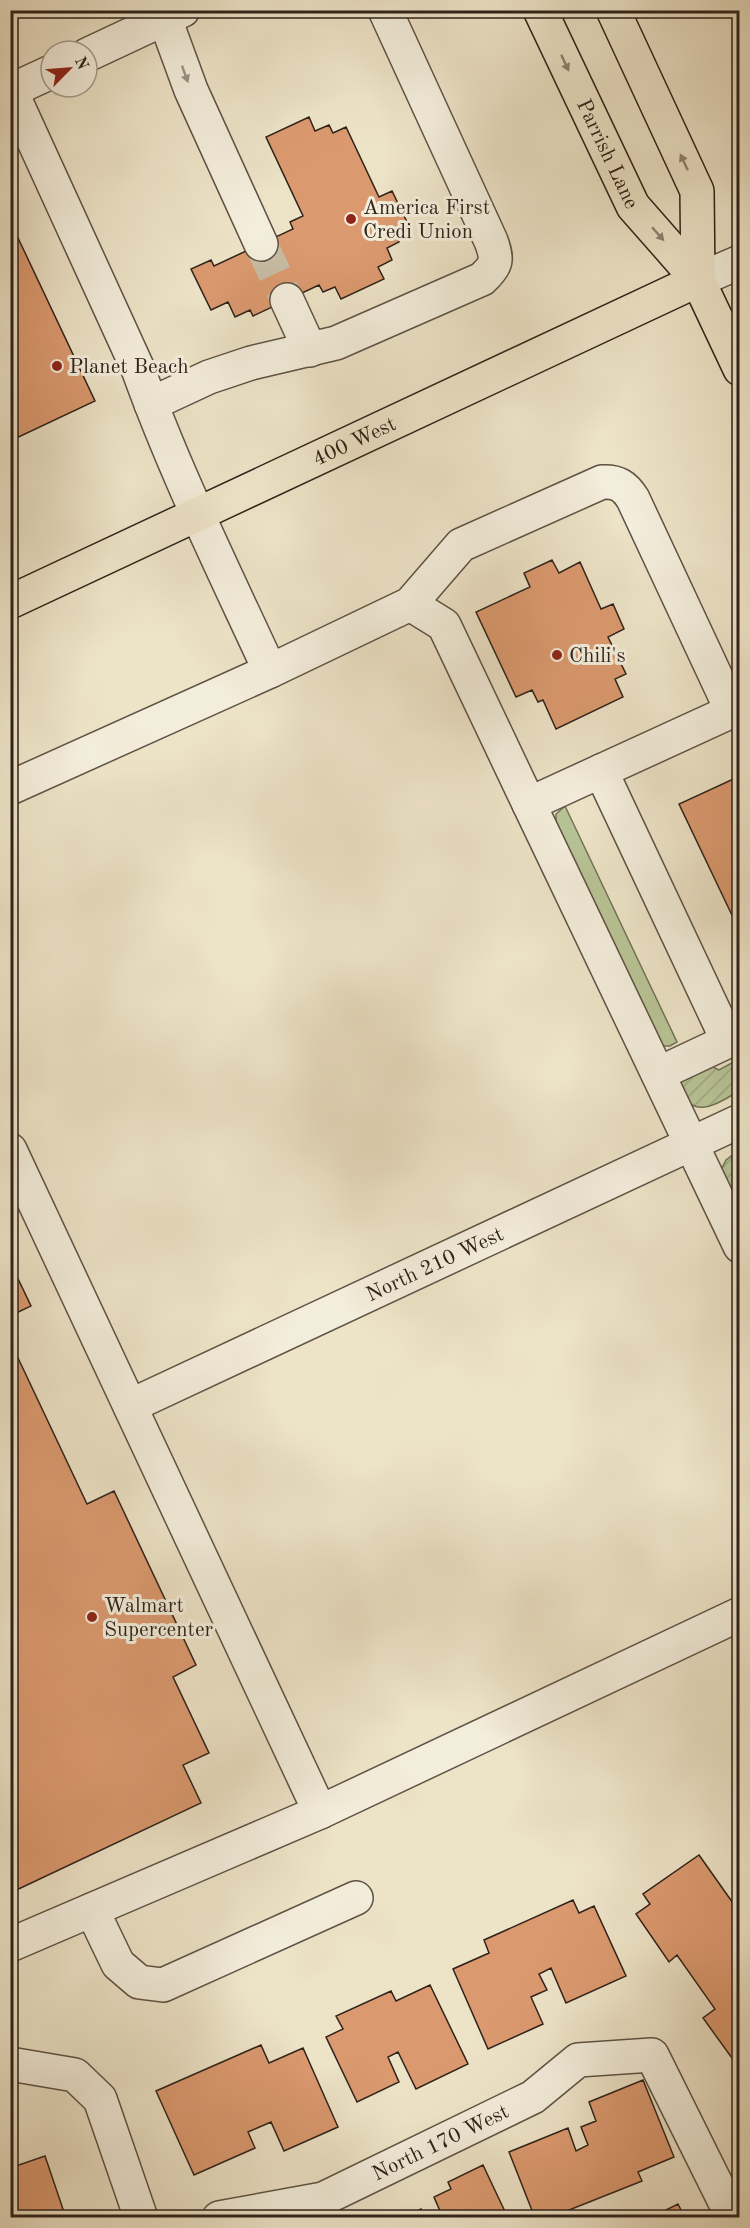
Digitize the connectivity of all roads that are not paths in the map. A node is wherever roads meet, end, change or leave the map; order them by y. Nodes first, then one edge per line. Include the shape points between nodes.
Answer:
1 (385, 10) edge
2 (540, 10) edge
3 (614, 10) edge
4 (174, 15) edge
5 (99, 49) edge
6 (39, 78) edge
7 (11, 91) edge
8 (261, 244) tunnel mouth
9 (740, 262) edge
10 (698, 280) junction
11 (287, 300) tunnel mouth
12 (309, 350) junction
13 (740, 369) edge
14 (151, 404) junction
15 (199, 515) junction
16 (10, 602) edge
17 (410, 604) junction
18 (270, 671) junction
19 (601, 771) junction
20 (10, 788) edge
21 (529, 804) junction
22 (658, 1074) junction
23 (740, 1121) edge
24 (691, 1144) junction
25 (10, 1150) edge
26 (740, 1246) edge
27 (130, 1406) junction
28 (740, 1614) edge
29 (320, 1812) junction
30 (356, 1898) dead end
31 (92, 1910) junction
32 (10, 1946) edge
33 (10, 2064) edge
34 (141, 2217) edge
35 (219, 2217) edge
36 (733, 2217) edge

1 - 12 street via 496,258 482,279 364,333
2 -> 10 main road, Parrish Lane via 633,206
10 -> 3 main road, Parrish Lane via 698,190
4 - 5 street
4 -> 8 street via 191,90
6 - 7 street
7 - 14 street via 134,358
9 - 10 street
10 - 13 main road, Parrish Lane
10 - 15 main road, 400 West
11 - 12 street
12 - 14 street via 251,363
14 - 15 street
15 - 16 main road, 400 West
15 - 18 street
17 - 18 street
17 - 19 street via 461,545 595,484 609,481 624,487 732,711
17 - 21 street via 444,625
18 - 20 street
19 - 21 street
19 - 22 street via 728,1041
21 - 22 street
22 - 24 street
23 - 24 street, North 210 West
24 - 26 street
24 - 27 street, North 210 West
25 - 27 street
27 - 29 street
28 - 29 street
29 - 31 street
30 - 31 street via 163,1985 139,1982 118,1964
31 - 32 street
33 - 34 street via 75,2074 100,2098
35 - 36 street, North 170 West via 323,2199 533,2097 578,2061 652,2055

